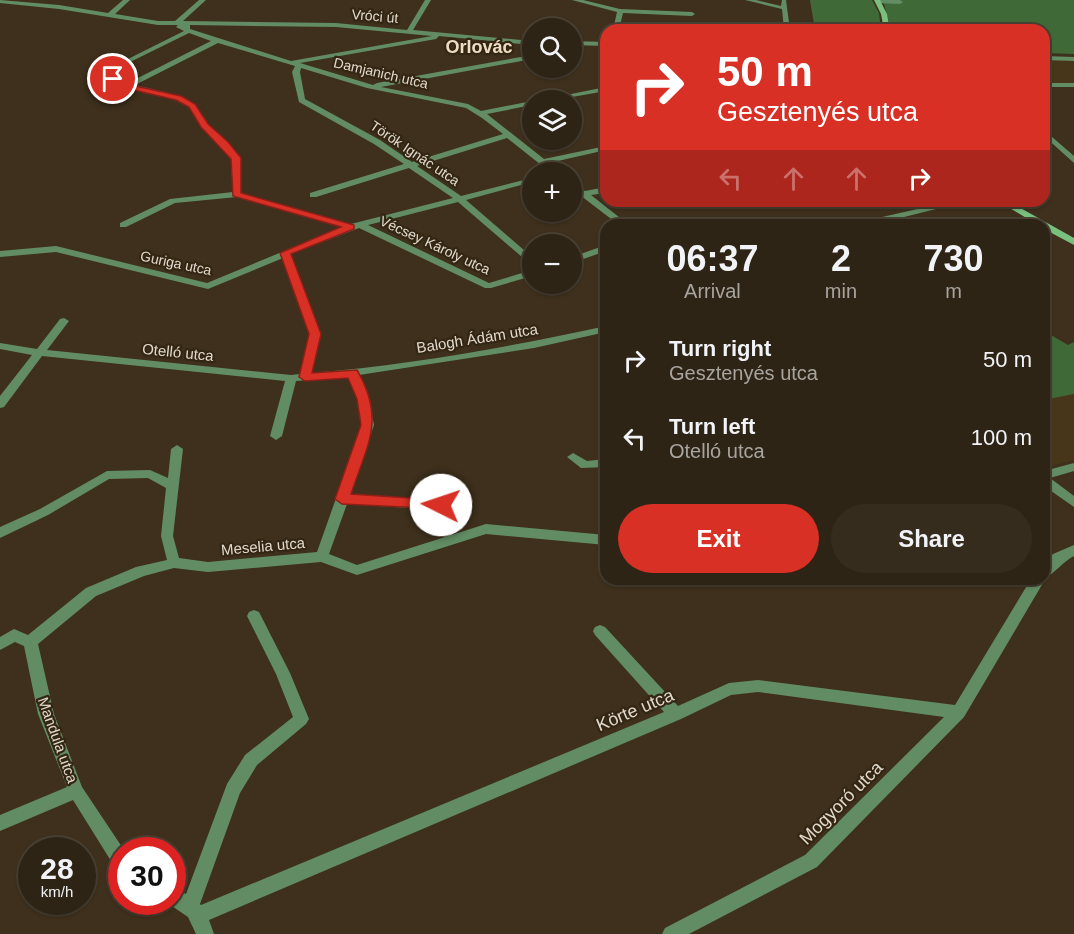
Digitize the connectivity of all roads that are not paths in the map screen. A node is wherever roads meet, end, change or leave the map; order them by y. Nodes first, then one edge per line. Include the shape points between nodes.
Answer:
1 (69, 0) edge
2 (127, 0) edge
3 (203, 0) edge
4 (428, 0) edge
5 (575, 0) edge
6 (748, 0) edge
7 (0, 1) edge
8 (878, 1) edge
9 (900, 2) dead end
10 (784, 4) edge
11 (59, 7) junction
12 (620, 11) junction
13 (692, 14) dead end
14 (110, 15) junction
15 (168, 23) junction
16 (177, 23) junction
17 (617, 24) edge
18 (786, 24) edge
19 (885, 24) edge
20 (188, 26) junction
21 (410, 30) junction
22 (452, 35) junction
23 (217, 41) junction
24 (522, 42) edge
25 (582, 44) edge
26 (590, 44) junction
27 (600, 44) edge
28 (582, 47) edge
29 (1050, 58) edge
30 (522, 59) edge
31 (1074, 59) edge
32 (294, 65) junction
33 (1050, 84) edge
34 (1074, 85) edge
35 (128, 86) junction
36 (367, 87) junction
37 (600, 90) edge
38 (582, 93) edge
39 (522, 105) edge
40 (480, 113) junction
41 (508, 135) junction
42 (1050, 138) edge
43 (600, 149) edge
44 (1074, 161) edge
45 (541, 162) joint
46 (410, 164) junction
47 (522, 182) edge
48 (600, 190) edge
49 (237, 194) junction
50 (583, 194) joint
51 (313, 195) dead end
52 (457, 197) junction
53 (600, 207) edge
54 (601, 207) edge
55 (938, 207) edge
56 (1013, 207) edge
57 (617, 219) edge
58 (886, 219) edge
59 (1034, 219) edge
60 (123, 225) dead end
61 (356, 226) junction
62 (1050, 228) edge
63 (1074, 242) edge
64 (600, 250) edge
65 (522, 252) edge
66 (286, 253) junction
67 (0, 254) edge
68 (582, 256) edge
69 (522, 276) edge
70 (64, 321) dead end
71 (600, 329) edge
72 (0, 346) edge
73 (41, 353) junction
74 (352, 373) junction
75 (305, 377) junction
76 (291, 378) junction
77 (0, 404) edge
78 (276, 436) dead end
79 (177, 449) dead end
80 (573, 457) dead end
81 (600, 464) edge
82 (1074, 467) edge
83 (1050, 473) edge
84 (447, 483) dead end
85 (1050, 484) edge
86 (172, 486) junction
87 (342, 499) junction
88 (1074, 502) edge
89 (0, 533) edge
90 (600, 539) edge
91 (1074, 550) edge
92 (322, 557) junction
93 (174, 563) junction
94 (1050, 567) edge
95 (1034, 585) edge
96 (254, 616) dead end
97 (600, 631) dead end
98 (30, 642) junction
99 (0, 644) edge
100 (959, 712) junction
101 (676, 714) junction
102 (76, 790) junction
103 (0, 823) edge
104 (108, 841) edge
105 (186, 905) edge
106 (195, 910) junction
107 (205, 934) edge
108 (671, 934) edge

1 - 11 street
2 - 14 street
3 - 16 street
4 - 21 street
5 - 12 street
6 - 10 street
7 - 11 street, Vróci út
8 - 9 street
8 - 19 street
10 - 18 street
11 - 14 street, Vróci út
12 - 13 street
12 - 17 street
14 - 15 street, Vróci út
15 - 16 street, Vróci út
15 - 20 street, Damjanich utca
16 - 20 street, Vróci út
20 - 21 street, Vróci út via 336,25
20 - 23 street, Damjanich utca
20 - 35 street via 187,32 114,71 113,79
21 - 22 street, Vróci út
22 - 24 street, Vróci út
22 - 32 street
23 - 32 street, Damjanich utca
23 - 35 street
25 - 26 street
26 - 27 street
26 - 28 street
29 - 31 street
30 - 36 street
32 - 36 street, Damjanich utca
32 - 46 street, Török Ignác utca via 302,100
33 - 34 street
35 - 49 street via 178,98 192,106 204,125 236,158
36 - 40 street, Damjanich utca via 454,102
37 - 38 street
39 - 40 street
40 - 41 street, Damjanich utca
41 - 45 street, Damjanich utca
41 - 46 street
42 - 44 street
43 - 45 street
46 - 51 street
46 - 52 street, Török Ignác utca
47 - 52 street, Guriga utca
48 - 50 street
49 - 60 street via 173,201
49 - 61 street, Vécsey Károly utca
50 - 53 street
52 - 61 street, Guriga utca
52 - 65 street, Török Ignác utca
54 - 57 street
55 - 58 street
56 - 59 street
61 - 66 street, Guriga utca
61 - 69 street, Vécsey Károly utca via 488,286
62 - 63 street
64 - 68 street
66 - 67 street, Guriga utca via 208,286 56,249
66 - 75 street via 315,334
70 - 73 street
71 - 74 street, Balogh Ádám utca via 534,345
72 - 73 street, Otelló utca
73 - 76 street, Otelló utca
73 - 77 street
74 - 75 street, Otelló utca
74 - 87 street via 368,425
75 - 76 street, Otelló utca
76 - 78 street
79 - 86 street
80 - 81 street via 585,465
82 - 83 street
84 - 87 street via 441,505
85 - 88 street
86 - 89 street via 150,474 107,475
86 - 93 street via 167,536
87 - 92 street
90 - 92 street, Meselia utca via 486,529 357,570
91 - 94 street
92 - 93 street, Meselia utca via 208,567
93 - 98 street via 141,571 91,592
95 - 100 street
96 - 106 street via 301,719 251,760 239,780
97 - 101 street
98 - 99 street via 14,635
98 - 102 street, Mandula utca via 46,714
100 - 101 street, Körte utca via 758,686 729,689
100 - 108 street, Mogyoró utca via 811,861
101 - 106 street, Körte utca
102 - 103 street
102 - 104 street, Mandula utca
105 - 106 street
106 - 107 street

